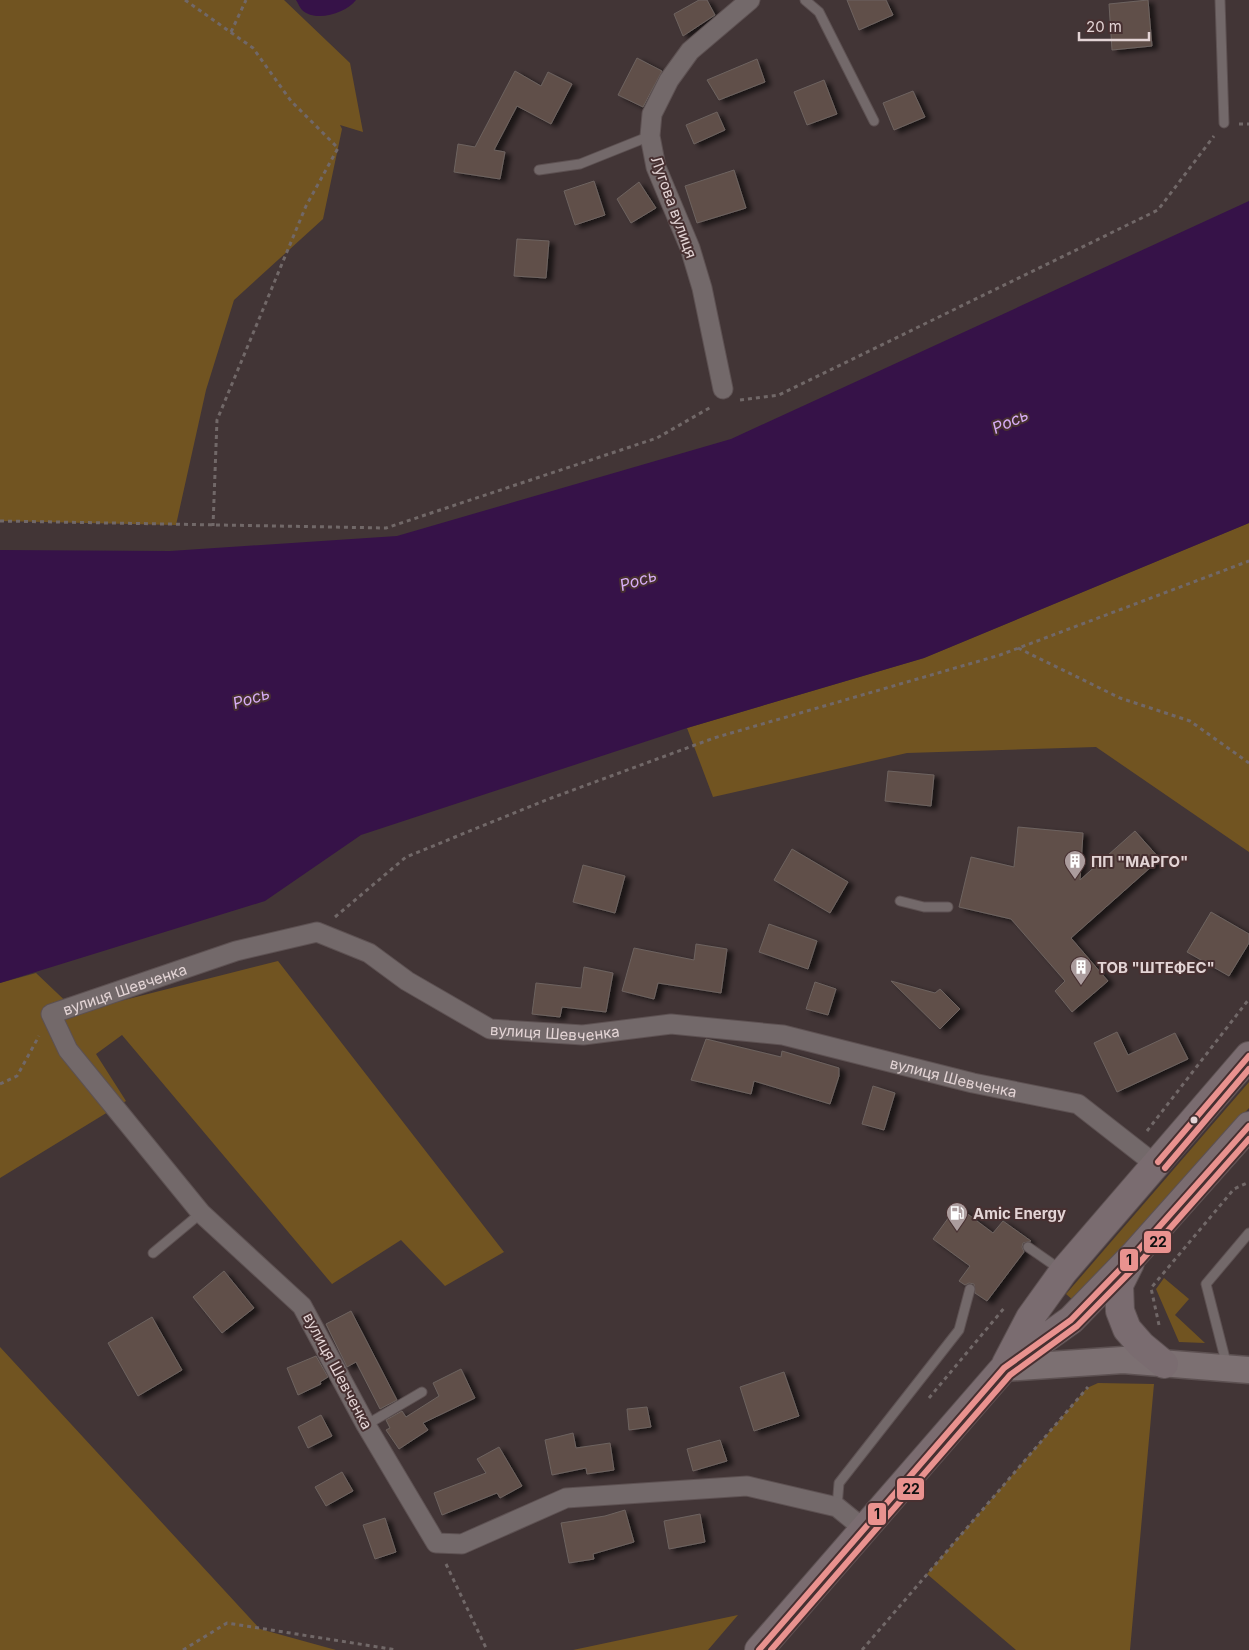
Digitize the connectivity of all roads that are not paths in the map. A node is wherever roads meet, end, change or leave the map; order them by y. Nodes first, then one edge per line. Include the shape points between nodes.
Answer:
1 (750, 0) edge
2 (805, 0) edge
3 (1220, 0) edge
4 (874, 121) dead end
5 (1224, 123) road end
6 (650, 136) junction
7 (539, 170) dead end
8 (723, 389) road end
9 (900, 901) dead end
10 (948, 907) dead end
11 (1249, 1056) edge
12 (1249, 1126) edge
13 (1156, 1165) junction
14 (201, 1213) junction
15 (1249, 1233) edge
16 (1028, 1246) dead end
17 (153, 1253) dead end
18 (1134, 1255) junction
19 (1063, 1272) junction
20 (970, 1288) dead end
21 (1164, 1364) junction
22 (1004, 1368) junction
23 (1238, 1369) edge
24 (422, 1392) dead end
25 (366, 1425) junction
26 (836, 1508) junction
27 (864, 1529) junction
28 (759, 1650) edge

1 - 6 street, Лугова вулиця via 690,51 668,80 652,114
2 - 4 lane via 819,12
3 - 5 lane
6 - 7 lane via 580,164
6 - 8 street, Лугова вулиця via 656,167 690,248 702,288
9 - 10 lane via 924,908
11 - 13 main road
12 - 18 main road
13 - 14 street, вулиця Шевченка via 1078,1104 973,1083 783,1035 671,1024 583,1035 490,1029 407,981 369,953 317,932 236,951 51,1014 68,1050
13 - 19 main road
14 - 17 lane
14 - 25 street, вулиця Шевченка via 302,1306
15 - 23 lane via 1206,1284
16 - 19 lane
18 - 21 main road via 1119,1286 1120,1311 1127,1329
18 - 22 main road via 1071,1320
19 - 22 main road via 1030,1318
20 - 26 lane via 959,1330 839,1483
21 - 22 street via 1123,1360
21 - 23 street
22 - 27 main road
24 - 25 lane
25 - 26 street, вулиця Шевченка via 436,1543 462,1544 566,1498 747,1486
26 - 27 street
27 - 28 main road

